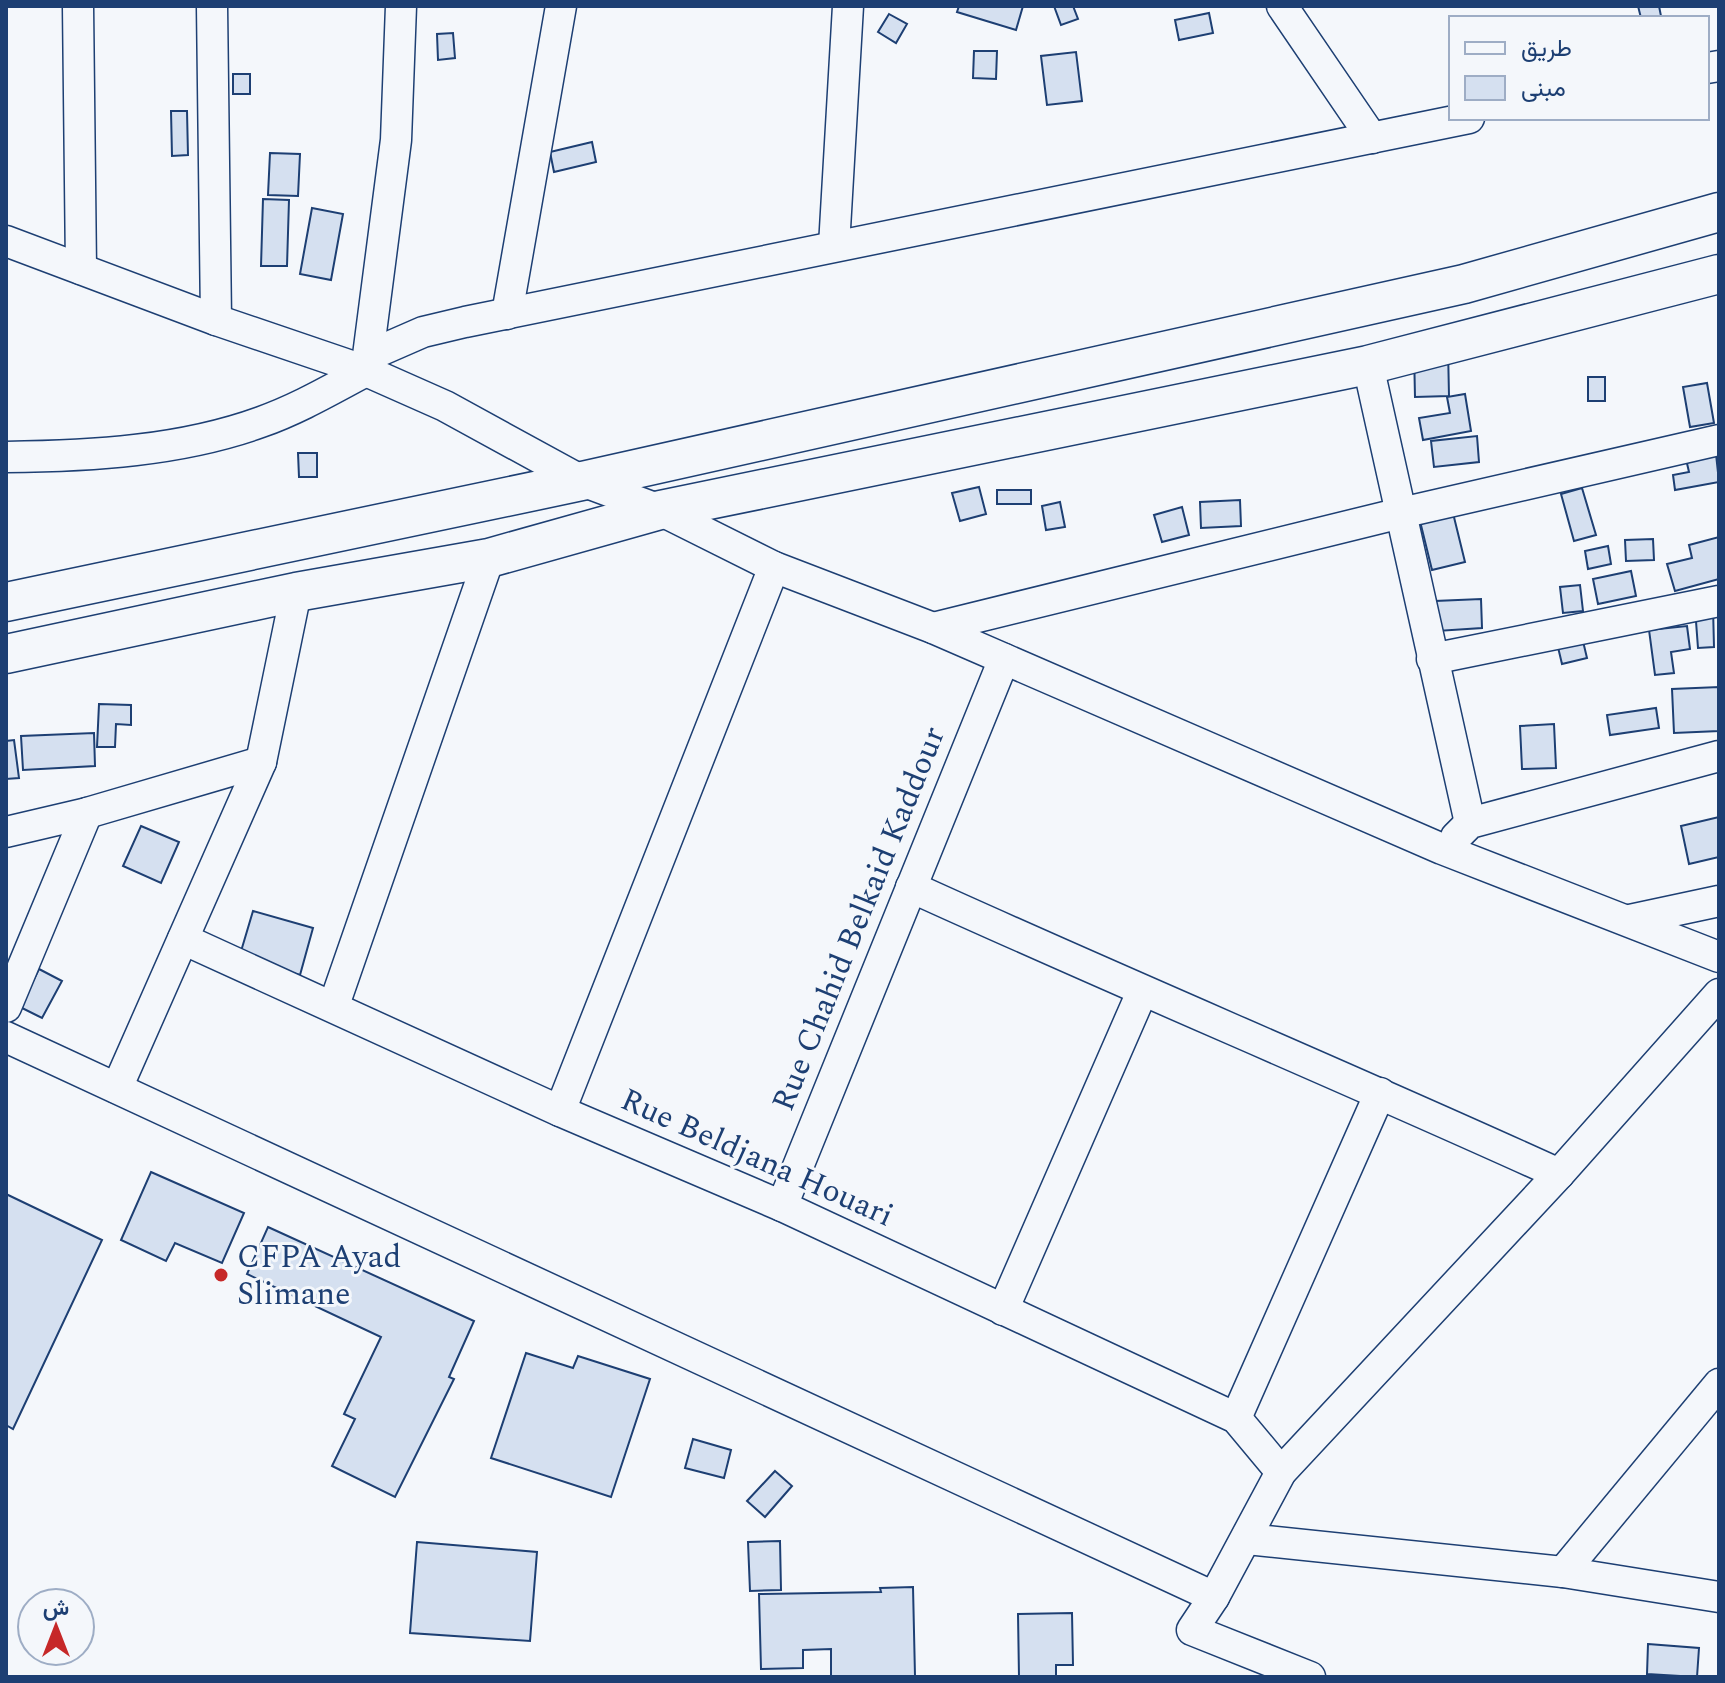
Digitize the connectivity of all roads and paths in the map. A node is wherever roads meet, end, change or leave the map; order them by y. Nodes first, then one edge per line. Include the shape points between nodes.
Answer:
1 (78, 6) edge
2 (212, 6) edge
3 (401, 6) edge
4 (561, 6) edge
5 (848, 6) edge
6 (1282, 6) edge
7 (1459, 120) edge
8 (1372, 138) junction
9 (1719, 212) edge
10 (6, 241) edge
11 (834, 246) junction
12 (81, 269) junction
13 (1719, 274) edge
14 (507, 314) junction
15 (216, 320) junction
16 (367, 363) junction
17 (1368, 365) junction
18 (1719, 440) edge
19 (6, 457) edge
20 (582, 481) junction
21 (660, 510) junction
22 (1401, 513) junction
23 (489, 558) junction
24 (774, 567) junction
25 (296, 592) junction
26 (1719, 601) edge
27 (6, 602) edge
28 (933, 628) junction
29 (6, 654) edge
30 (1004, 659) junction
31 (1432, 659) junction
32 (1719, 756) edge
33 (261, 762) junction
34 (87, 813) junction
35 (1470, 823) junction
36 (6, 832) edge
37 (1442, 849) junction
38 (911, 887) junction
39 (1719, 901) edge
40 (1630, 920) junction
41 (183, 939) junction
42 (1719, 957) edge
43 (1142, 992) junction
44 (1719, 994) edge
45 (334, 1005) junction
46 (6, 1007) edge
47 (6, 1037) edge
48 (117, 1088) junction
49 (1380, 1093) junction
50 (560, 1111) junction
51 (1559, 1174) junction
52 (782, 1206) junction
53 (1003, 1310) junction
54 (1719, 1384) edge
55 (1236, 1418) junction
56 (1281, 1472) junction
57 (1247, 1539) junction
58 (1563, 1572) junction
59 (1214, 1597) junction
60 (1719, 1597) edge
61 (1310, 1677) edge

1 - 12 street
2 - 15 street
3 - 16 street via 396,140
4 - 14 street
5 - 11 street
6 - 8 street
7 - 8 street
8 - 11 street
9 - 20 street via 1464,284
10 - 12 street
11 - 14 street
12 - 15 street
13 - 17 street
14 - 16 street via 423,332
15 - 16 street
16 - 19 street via 289,411 226,432 150,448
16 - 20 street
17 - 21 street
17 - 22 street
18 - 22 street
20 - 21 street
20 - 27 street
21 - 23 street
21 - 24 street
22 - 28 street
22 - 31 street
23 - 25 street
23 - 45 street
24 - 28 street
24 - 50 street
25 - 29 street
25 - 33 street
26 - 31 street
28 - 30 street
30 - 37 street
30 - 38 street, Rue Chahid Belkaid Kaddour
31 - 35 street
32 - 35 street
33 - 34 street
33 - 41 street
34 - 36 street
34 - 46 street
35 - 37 street
37 - 40 street
38 - 43 street
38 - 52 street, Rue Chahid Belkaid Kaddour
39 - 40 street
40 - 42 street
41 - 45 street, Rue Beldjana Houari
41 - 48 street
43 - 49 street
43 - 53 street
44 - 51 street
45 - 50 street, Rue Beldjana Houari
47 - 48 street
48 - 59 street
49 - 51 street
49 - 55 street
50 - 52 street, Rue Beldjana Houari
51 - 56 street
52 - 53 street, Rue Beldjana Houari
53 - 55 street, Rue Beldjana Houari
54 - 58 street
55 - 56 street, Rue Beldjana Houari
56 - 57 street
57 - 58 street
57 - 59 street
58 - 60 street
59 - 61 street via 1192,1630

